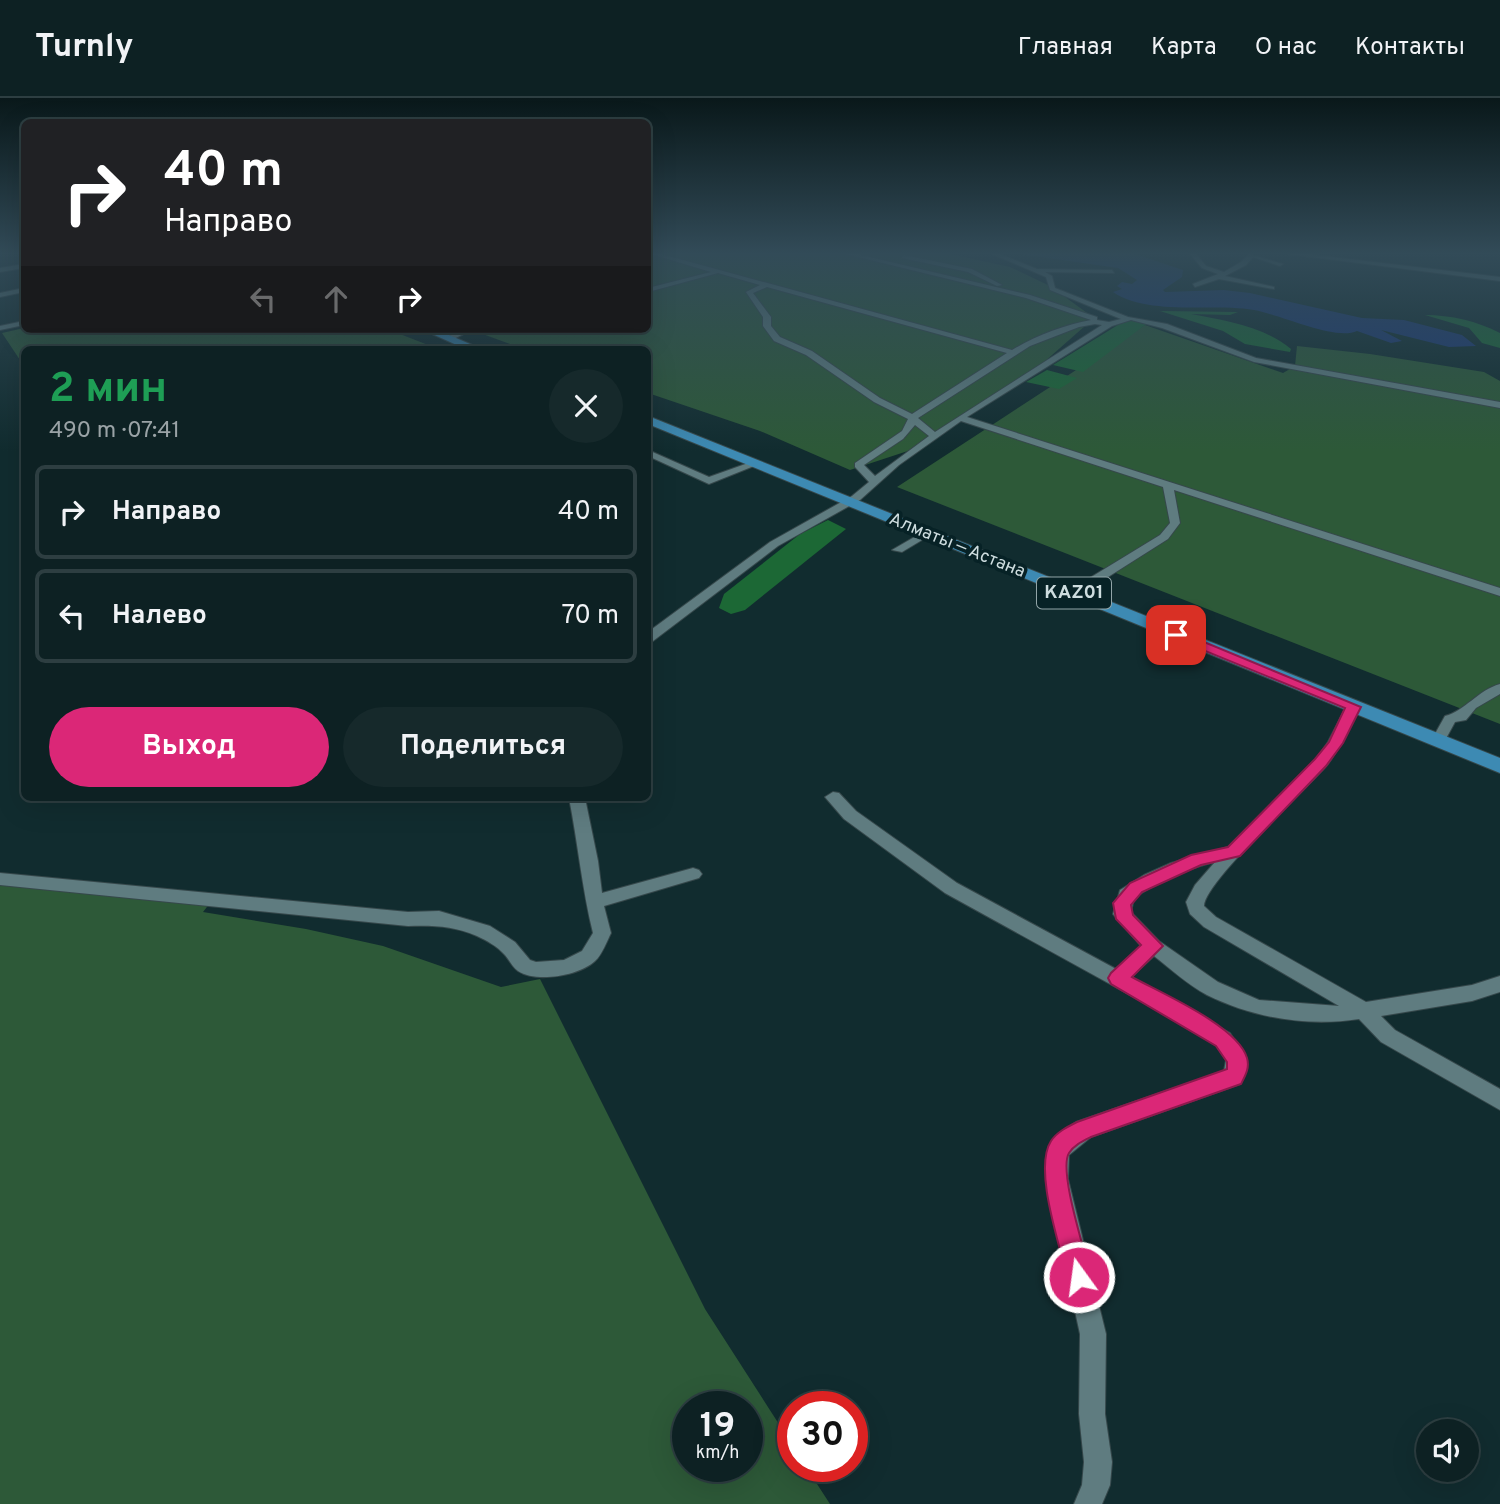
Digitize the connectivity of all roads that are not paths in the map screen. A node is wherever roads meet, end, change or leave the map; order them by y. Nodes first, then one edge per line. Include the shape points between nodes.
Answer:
1 (767, 320) edge
2 (893, 320) edge
3 (1066, 320) edge
4 (1094, 320) joint
5 (1126, 320) edge
6 (1131, 320) edge
7 (21, 324) edge
8 (1109, 324) junction
9 (1073, 327) junction
10 (0, 328) edge
11 (436, 333) edge
12 (461, 333) edge
13 (449, 338) junction
14 (468, 346) edge
15 (1010, 352) junction
16 (1500, 405) edge
17 (911, 417) junction
18 (961, 418) junction
19 (651, 421) edge
20 (934, 436) junction
21 (651, 455) edge
22 (754, 464) junction
23 (874, 481) junction
24 (1168, 485) junction
25 (849, 502) junction
26 (927, 534) junction
27 (898, 550) dead end
28 (1494, 590) edge
29 (1074, 593) junction
30 (1500, 602) edge
31 (651, 636) edge
32 (1500, 688) edge
33 (1353, 707) junction
34 (1438, 741) junction
35 (1500, 766) edge
36 (833, 797) dead end
37 (578, 801) edge
38 (1234, 852) junction
39 (693, 874) dead end
40 (0, 879) edge
41 (593, 902) junction
42 (1153, 946) junction
43 (1118, 978) junction
44 (1500, 984) edge
45 (1362, 1009) junction
46 (1500, 1100) edge
47 (1088, 1504) edge

1 - 17 street via 777,339
2 - 15 street
3 - 9 street
4 - 8 street
4 - 9 street
5 - 8 street
6 - 16 street via 1164,326 1254,360
7 - 10 street
8 - 18 street
9 - 15 street
11 - 13 highway
12 - 13 street
13 - 14 highway
15 - 17 street
17 - 20 street
17 - 23 street via 906,433 875,450 858,466
18 - 20 street
18 - 24 street via 1049,441
19 - 22 highway, Алматы — Астана / KАZ01
20 - 23 street
21 - 22 street via 705,484
22 - 25 highway, Алматы — Астана / KАZ01
23 - 25 street
24 - 28 street
24 - 29 street via 1175,523 1164,537
25 - 26 highway, Алматы — Астана / KАZ01
25 - 31 street via 774,544
26 - 27 street
26 - 29 highway, Алматы — Астана / KАZ01
28 - 30 street
29 - 33 highway, Алматы — Астана / KАZ01
32 - 34 street via 1471,705 1461,718 1450,719
33 - 34 highway, Алматы — Астана / KАZ01
33 - 38 street via 1321,762
34 - 35 highway, Алматы — Астана / KАZ01
36 - 43 street via 850,815 951,888
37 - 41 street
38 - 42 street via 1197,860 1126,895 1122,914
38 - 45 street via 1197,895 1199,915
39 - 41 street
40 - 41 street via 408,919 439,918 484,931 509,947 523,965 536,970 566,967 589,956 602,933
42 - 43 street
42 - 45 street via 1211,988 1258,1008 1334,1015
43 - 47 street via 1223,1039 1237,1059 1237,1069 1222,1082 1084,1129 1058,1149 1056,1179 1093,1334 1092,1414 1098,1462
44 - 45 street via 1472,993
45 - 46 street via 1388,1036

